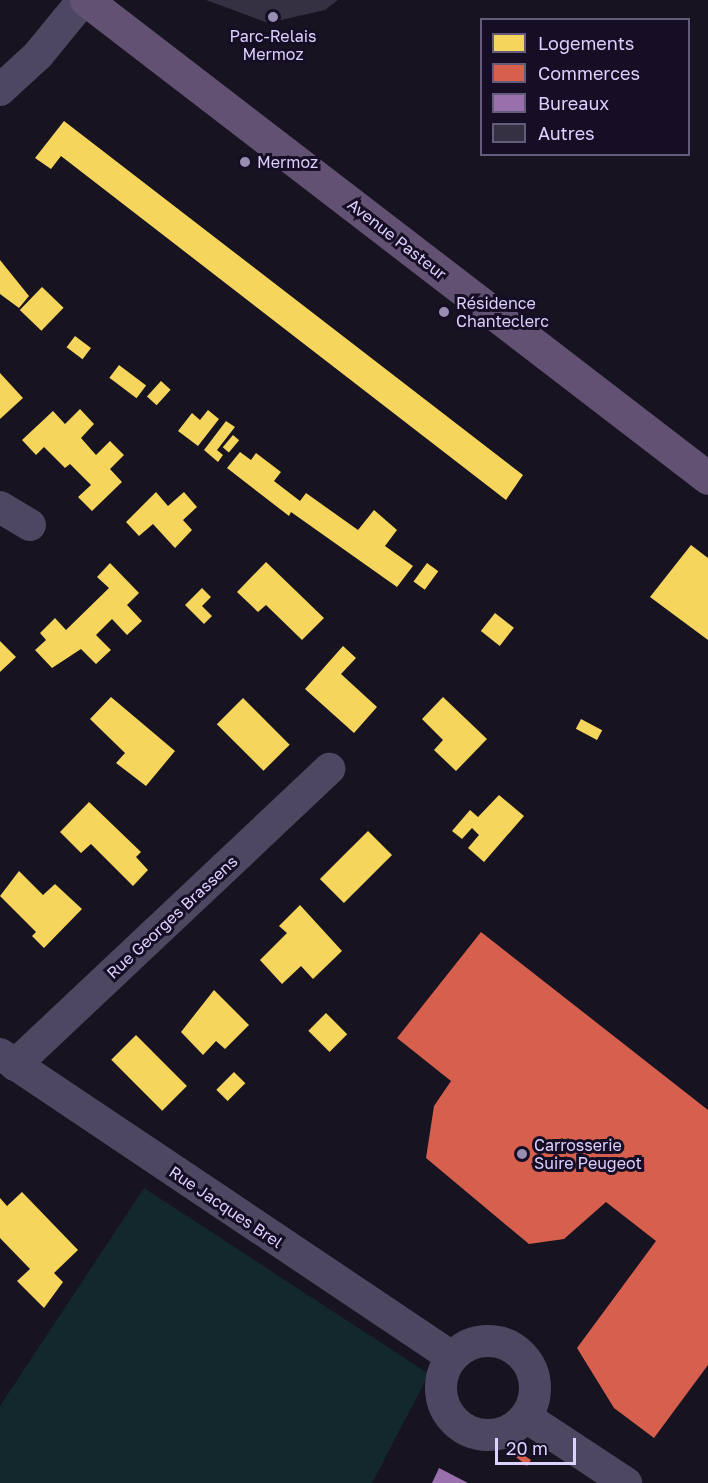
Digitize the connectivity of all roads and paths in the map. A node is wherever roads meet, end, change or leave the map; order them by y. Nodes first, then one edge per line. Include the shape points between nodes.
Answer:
1 (84, 0) edge
2 (0, 90) edge
3 (708, 478) edge
4 (0, 507) edge
5 (30, 525) dead end
6 (329, 770) dead end
7 (8, 1060) edge
8 (453, 1357) junction
9 (526, 1417) junction
10 (626, 1483) edge

1 - 2 street via 38,55
1 - 3 main road, Avenue Pasteur
4 - 5 street
6 - 7 street, Rue Georges Brassens
7 - 8 street, Rue Jacques Brel
8 - 9 street via 488,1341 519,1351 536,1384
8 - 9 street via 441,1388 453,1419 488,1435 506,1432
9 - 10 street

